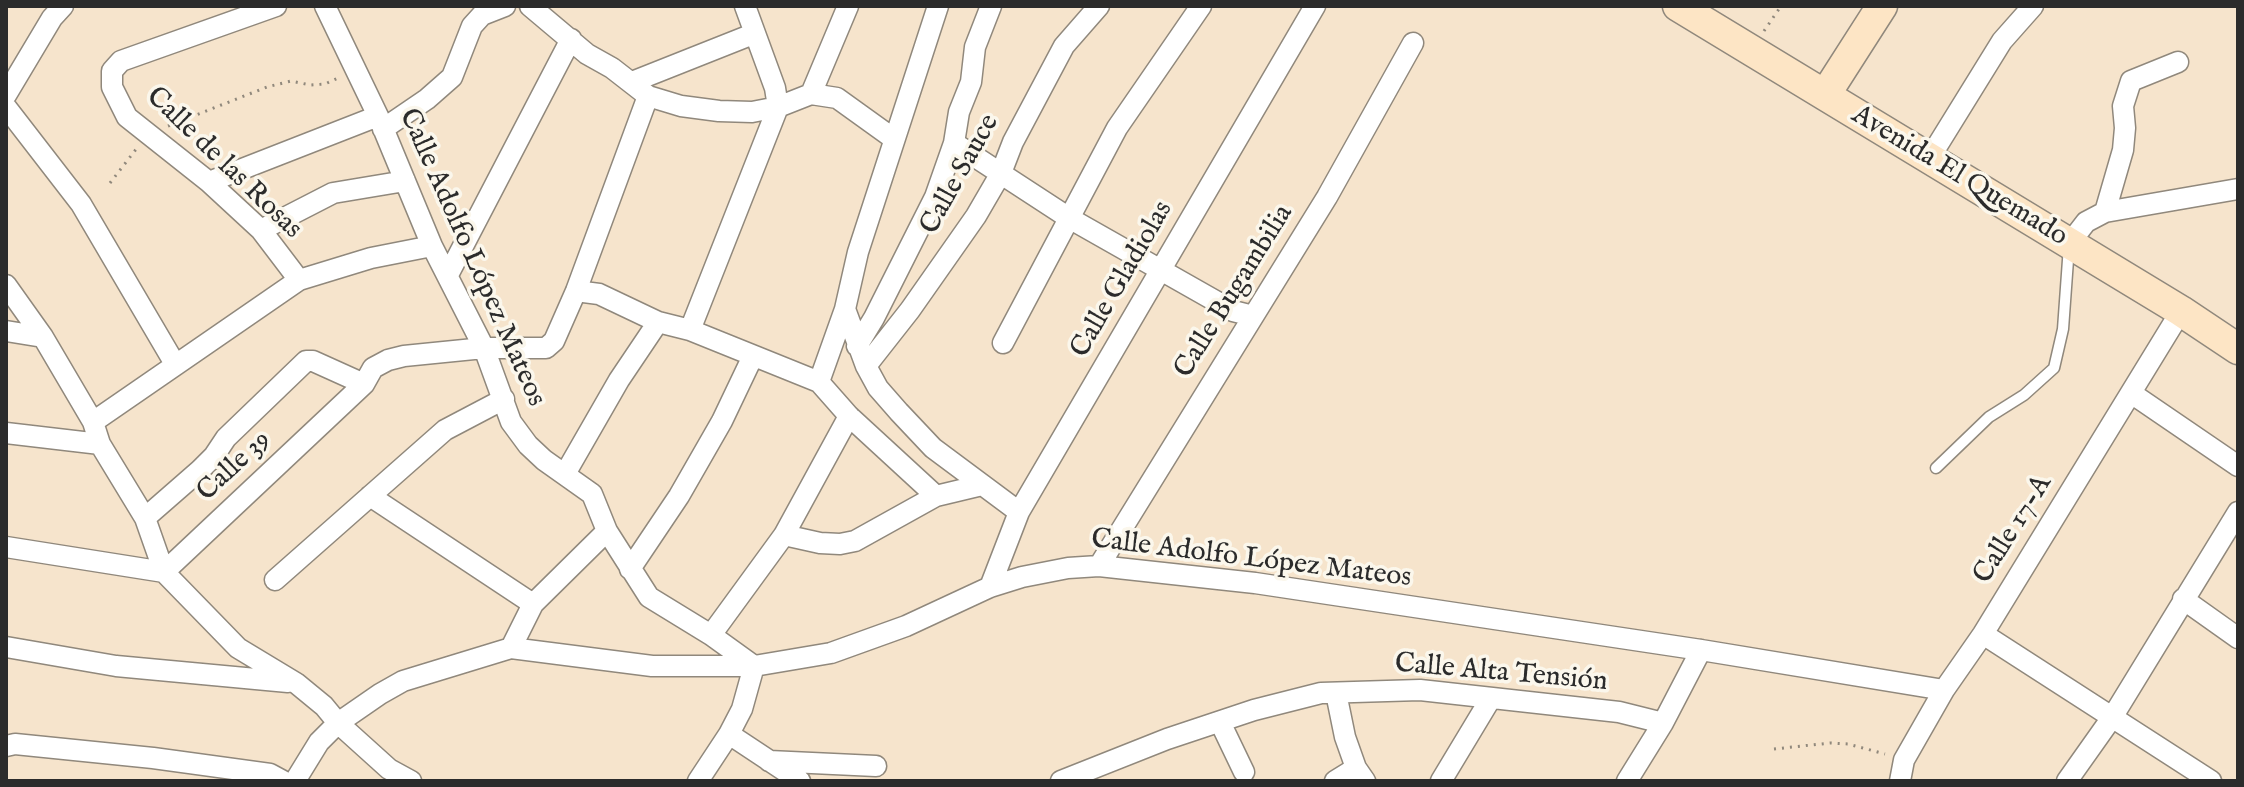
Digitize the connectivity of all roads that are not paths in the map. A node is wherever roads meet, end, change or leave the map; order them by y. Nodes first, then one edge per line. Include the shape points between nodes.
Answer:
1 (63, 6) edge
2 (276, 6) edge
3 (325, 6) edge
4 (505, 6) edge
5 (530, 6) edge
6 (745, 6) edge
7 (848, 6) edge
8 (938, 6) edge
9 (991, 6) edge
10 (1099, 6) edge
11 (1201, 6) edge
12 (1315, 6) edge
13 (1678, 6) edge
14 (1882, 6) edge
15 (2033, 6) edge
16 (753, 34) junction
17 (571, 39) junction
18 (1413, 43) dead end
19 (2178, 62) dead end
20 (632, 82) junction
21 (811, 94) junction
22 (6, 95) edge
23 (1825, 95) junction
24 (648, 96) junction
25 (6, 107) edge
26 (778, 107) junction
27 (381, 123) junction
28 (894, 139) junction
29 (954, 143) junction
30 (1929, 159) junction
31 (1001, 173) junction
32 (405, 181) junction
33 (209, 182) junction
34 (2238, 189) edge
35 (2105, 212) junction
36 (1069, 218) junction
37 (261, 230) junction
38 (2069, 244) junction
39 (432, 246) junction
40 (1161, 271) junction
41 (448, 275) junction
42 (299, 280) junction
43 (6, 285) edge
44 (576, 291) junction
45 (845, 309) junction
46 (2181, 311) junction
47 (1253, 316) junction
48 (658, 322) junction
49 (690, 330) junction
50 (6, 331) edge
51 (43, 337) junction
52 (1003, 343) dead end
53 (857, 346) junction
54 (484, 348) junction
55 (2238, 349) edge
56 (753, 356) junction
57 (175, 364) junction
58 (866, 366) junction
59 (819, 382) junction
60 (364, 384) junction
61 (2131, 393) junction
62 (504, 399) junction
63 (849, 416) junction
64 (93, 422) junction
65 (6, 433) edge
66 (100, 444) junction
67 (2238, 466) edge
68 (1936, 468) dead end
69 (565, 474) junction
70 (982, 485) junction
71 (370, 496) junction
72 (936, 496) junction
73 (1019, 512) junction
74 (2238, 512) edge
75 (145, 518) junction
76 (607, 531) junction
77 (784, 535) junction
78 (6, 547) edge
79 (1099, 566) junction
80 (630, 569) junction
81 (164, 572) junction
82 (275, 580) dead end
83 (990, 587) junction
84 (2183, 599) junction
85 (533, 604) junction
86 (1983, 634) junction
87 (711, 635) junction
88 (2238, 638) edge
89 (6, 647) edge
90 (511, 648) junction
91 (1701, 650) junction
92 (754, 666) junction
93 (296, 683) junction
94 (1944, 690) junction
95 (1336, 693) junction
96 (1491, 698) junction
97 (2113, 716) junction
98 (1220, 722) junction
99 (338, 723) junction
100 (1663, 723) junction
101 (729, 734) junction
102 (6, 746) edge
103 (769, 761) junction
104 (876, 766) dead end
105 (1091, 768) junction
106 (1244, 772) dead end
107 (1361, 775) edge
108 (283, 781) edge
109 (295, 781) edge
110 (411, 781) edge
111 (698, 781) edge
112 (800, 781) edge
113 (1061, 781) edge
114 (1110, 781) edge
115 (1335, 781) edge
116 (1441, 781) edge
117 (1627, 781) edge
118 (1900, 781) edge
119 (2067, 781) edge
120 (2211, 781) edge

1 - 22 street
2 - 33 street, Calle de las Rosas via 121,61 112,71 112,87 127,117
3 - 27 street, Calle Adolfo López Mateos
4 - 27 street via 482,15 472,26 452,77 427,99
5 - 17 street
6 - 16 street
7 - 21 street
8 - 28 street
9 - 29 street via 975,47
10 - 31 street, Calle Sauce via 1064,46
11 - 36 street via 1117,128
12 - 40 street, Calle Gladiolas
13 - 23 main road, Avenida El Quemado
14 - 23 main road
15 - 30 street via 2002,41
16 - 20 street
16 - 26 street
17 - 20 street
17 - 41 street
18 - 47 street, Calle Bugambilia
19 - 35 street via 2131,81 2123,106 2123,150
20 - 24 street
21 - 26 street
21 - 28 street via 837,98
23 - 30 main road, Avenida El Quemado
24 - 26 street via 719,111
24 - 44 street
25 - 57 street via 81,204
26 - 49 street
27 - 32 street, Calle Adolfo López Mateos
27 - 33 street
28 - 45 street
29 - 31 street
29 - 53 street via 923,221
30 - 38 main road, Avenida El Quemado
31 - 36 street
31 - 58 street, Calle Sauce via 976,216
32 - 37 street via 333,193
32 - 39 street, Calle Adolfo López Mateos
33 - 37 street, Calle de las Rosas
34 - 35 street
35 - 38 street via 2086,222
36 - 40 street
36 - 52 street
37 - 42 street, Calle de las Rosas
38 - 46 main road, Avenida El Quemado
38 - 68 lane via 2063,329 2054,368 1989,417
39 - 41 street, Calle Adolfo López Mateos
39 - 42 street
40 - 47 street
40 - 73 street, Calle Gladiolas
41 - 54 street, Calle Adolfo López Mateos
42 - 57 street
43 - 51 street
44 - 48 street via 599,294
44 - 54 street, Calle 39 via 546,348
45 - 53 street
45 - 59 street
46 - 55 main road, Avenida El Quemado
46 - 61 street, Calle 17-A
47 - 79 street, Calle Bugambilia
48 - 49 street
48 - 69 street
49 - 56 street
50 - 51 street
51 - 64 street
53 - 58 street
54 - 60 street, Calle 39 via 388,360 373,368
54 - 62 street, Calle Adolfo López Mateos
56 - 59 street
56 - 80 street via 679,496
57 - 64 street
58 - 70 street via 878,388 933,448
59 - 63 street
60 - 75 street via 309,359
60 - 81 street, Calle 39
61 - 67 street
61 - 86 street, Calle 17-A
62 - 69 street, Calle Adolfo López Mateos via 511,422 528,445
62 - 71 street via 445,430
63 - 72 street
63 - 77 street
64 - 66 street
65 - 66 street
66 - 75 street
69 - 76 street, Calle Adolfo López Mateos via 592,494
70 - 72 street
70 - 73 street
71 - 82 street
71 - 85 street
72 - 77 street via 855,541 820,543
73 - 83 street, Calle Gladiolas
74 - 84 street
75 - 81 street
76 - 80 street, Calle Adolfo López Mateos
76 - 85 street
77 - 87 street
78 - 81 street
79 - 83 street, Calle Adolfo López Mateos
79 - 91 street, Calle Adolfo López Mateos via 1255,583
80 - 87 street, Calle Adolfo López Mateos via 649,597
81 - 93 street via 238,648
83 - 92 street, Calle Adolfo López Mateos via 831,653
84 - 88 street
84 - 97 street
85 - 90 street
86 - 94 street, Calle 17-A
86 - 97 street
87 - 92 street, Calle Adolfo López Mateos
89 - 93 street via 116,666
90 - 92 street via 640,665
90 - 99 street via 403,681
91 - 94 street, Calle Adolfo López Mateos
91 - 100 street
92 - 101 street
93 - 99 street
94 - 118 street, Calle 17-A via 1904,760
95 - 96 street, Calle Alta Tensión via 1420,690
95 - 98 street, Calle Alta Tensión
95 - 107 street via 1345,737
96 - 100 street, Calle Alta Tensión via 1619,712
96 - 116 street
97 - 119 street
97 - 120 street
98 - 105 street, Calle Alta Tensión
98 - 106 street
99 - 109 street
99 - 110 street via 389,769
100 - 117 street
101 - 103 street
101 - 111 street
102 - 108 street via 153,758 270,774
103 - 104 street
103 - 112 street
105 - 113 street, Calle Alta Tensión
105 - 114 street
107 - 115 street

